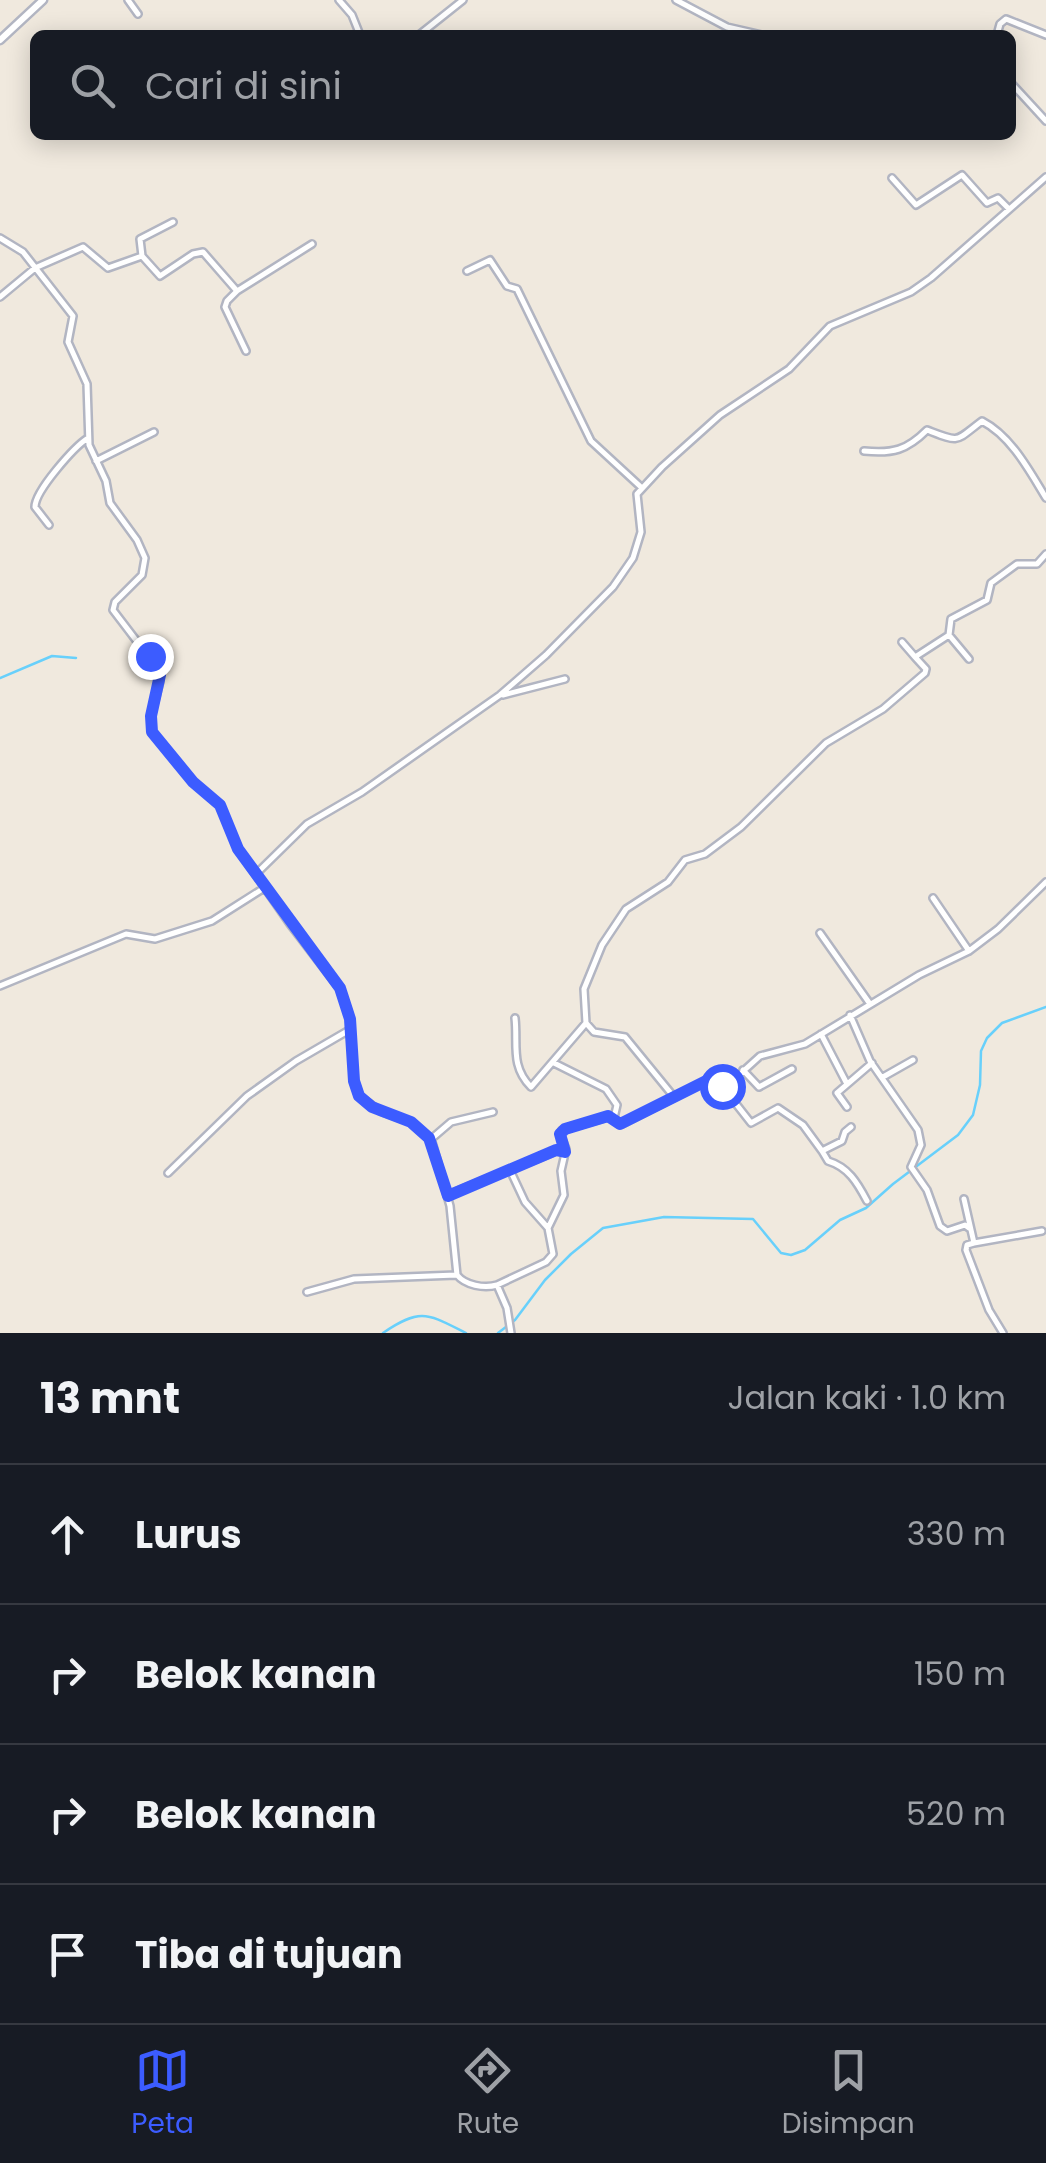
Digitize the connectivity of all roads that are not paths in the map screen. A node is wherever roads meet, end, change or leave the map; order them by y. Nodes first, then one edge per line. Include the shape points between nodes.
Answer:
1 (43, 0) edge
2 (128, 0) edge
3 (339, 0) edge
4 (462, 0) edge
5 (676, 0) edge
6 (138, 14) dead end
7 (358, 30) edge
8 (425, 30) edge
9 (743, 30) edge
10 (998, 30) edge
11 (1046, 35) edge
12 (0, 40) edge
13 (1016, 88) edge
14 (1046, 121) edge
15 (1046, 176) edge
16 (892, 178) dead end
17 (1009, 209) junction
18 (173, 222) dead end
19 (0, 238) edge
20 (312, 244) dead end
21 (142, 256) junction
22 (36, 268) junction
23 (467, 271) dead end
24 (238, 292) junction
25 (0, 297) edge
26 (246, 351) dead end
27 (154, 432) dead end
28 (88, 438) junction
29 (864, 451) dead end
30 (96, 461) junction
31 (642, 488) junction
32 (1046, 498) edge
33 (49, 525) dead end
34 (1046, 554) edge
35 (948, 635) junction
36 (902, 642) dead end
37 (914, 657) junction
38 (969, 659) dead end
39 (565, 679) dead end
40 (500, 695) junction
41 (256, 874) junction
42 (1046, 882) edge
43 (264, 888) junction
44 (932, 898) dead end
45 (820, 933) dead end
46 (969, 951) junction
47 (0, 986) edge
48 (870, 1004) junction
49 (850, 1016) junction
50 (515, 1018) dead end
51 (586, 1023) junction
52 (351, 1029) junction
53 (821, 1034) junction
54 (913, 1060) dead end
55 (554, 1063) junction
56 (872, 1064) junction
57 (792, 1069) dead end
58 (743, 1070) junction
59 (883, 1078) junction
60 (847, 1084) junction
61 (722, 1086) junction
62 (674, 1097) junction
63 (847, 1107) dead end
64 (493, 1112) dead end
65 (614, 1119) junction
66 (851, 1127) dead end
67 (430, 1140) junction
68 (822, 1150) junction
69 (565, 1152) junction
70 (510, 1170) junction
71 (168, 1172) dead end
72 (448, 1196) junction
73 (964, 1199) dead end
74 (867, 1200) dead end
75 (548, 1228) junction
76 (970, 1228) junction
77 (1042, 1231) dead end
78 (974, 1244) junction
79 (457, 1275) junction
80 (497, 1285) junction
81 (307, 1292) dead end
82 (511, 1333) edge
83 (1003, 1333) edge

1 - 12 street
2 - 6 street
3 - 7 street
4 - 8 street
5 - 9 street
10 - 11 street via 1008,19
13 - 14 street
15 - 17 street
16 - 17 street via 916,205 962,175 987,203 998,198
17 - 31 street via 917,289 826,330 789,369 720,415
18 - 21 street via 140,239
19 - 22 street
20 - 24 street
21 - 22 street via 108,268 83,246
21 - 24 street via 162,276 202,252
22 - 25 street
22 - 28 street via 73,316 68,342 87,384
23 - 31 street via 490,260 516,289 591,441
24 - 26 street via 226,307
27 - 30 street
28 - 30 street
28 - 33 street via 72,448 36,497 35,507
29 - 32 street via 906,449 927,430 962,438 982,421 1023,460
30 - 41 street via 110,503 145,558 142,575 113,610 158,669 152,732 220,805
31 - 40 street via 640,542 627,568
34 - 35 street via 1038,563 1016,564 991,584 987,600 950,621
35 - 37 street
35 - 38 street
36 - 37 street
37 - 51 street via 925,672 883,709 826,743 741,828 686,860 668,882 626,909 584,989
39 - 40 street
40 - 41 street via 307,824
41 - 43 street
42 - 46 street
43 - 47 street via 212,921 156,939 126,934
43 - 52 street via 340,988
44 - 46 street
45 - 48 street
46 - 48 street
48 - 49 street
49 - 53 street
49 - 56 street
50 - 55 street via 513,1048 527,1086 536,1085
51 - 55 street
51 - 62 street via 594,1032 630,1040
52 - 67 street via 359,1096 411,1122
52 - 71 street via 247,1096
53 - 58 street via 791,1050 769,1051
53 - 60 street
54 - 59 street
55 - 65 street via 612,1094
56 - 59 street
56 - 60 street
57 - 58 street via 759,1087
58 - 61 street
59 - 76 street via 918,1130 921,1145 911,1167 940,1226
60 - 63 street via 836,1094
61 - 62 street via 708,1080
61 - 68 street via 751,1123 778,1108
62 - 65 street via 622,1124
64 - 67 street via 451,1122
65 - 69 street via 562,1130
66 - 68 street via 842,1141
67 - 72 street
68 - 74 street via 851,1174
69 - 70 street
69 - 75 street via 564,1198
70 - 72 street
70 - 75 street
72 - 79 street
73 - 76 street
75 - 80 street via 552,1258
76 - 78 street
77 - 78 street
78 - 83 street via 966,1250
79 - 80 street via 478,1286
79 - 81 street via 354,1279
80 - 82 street

